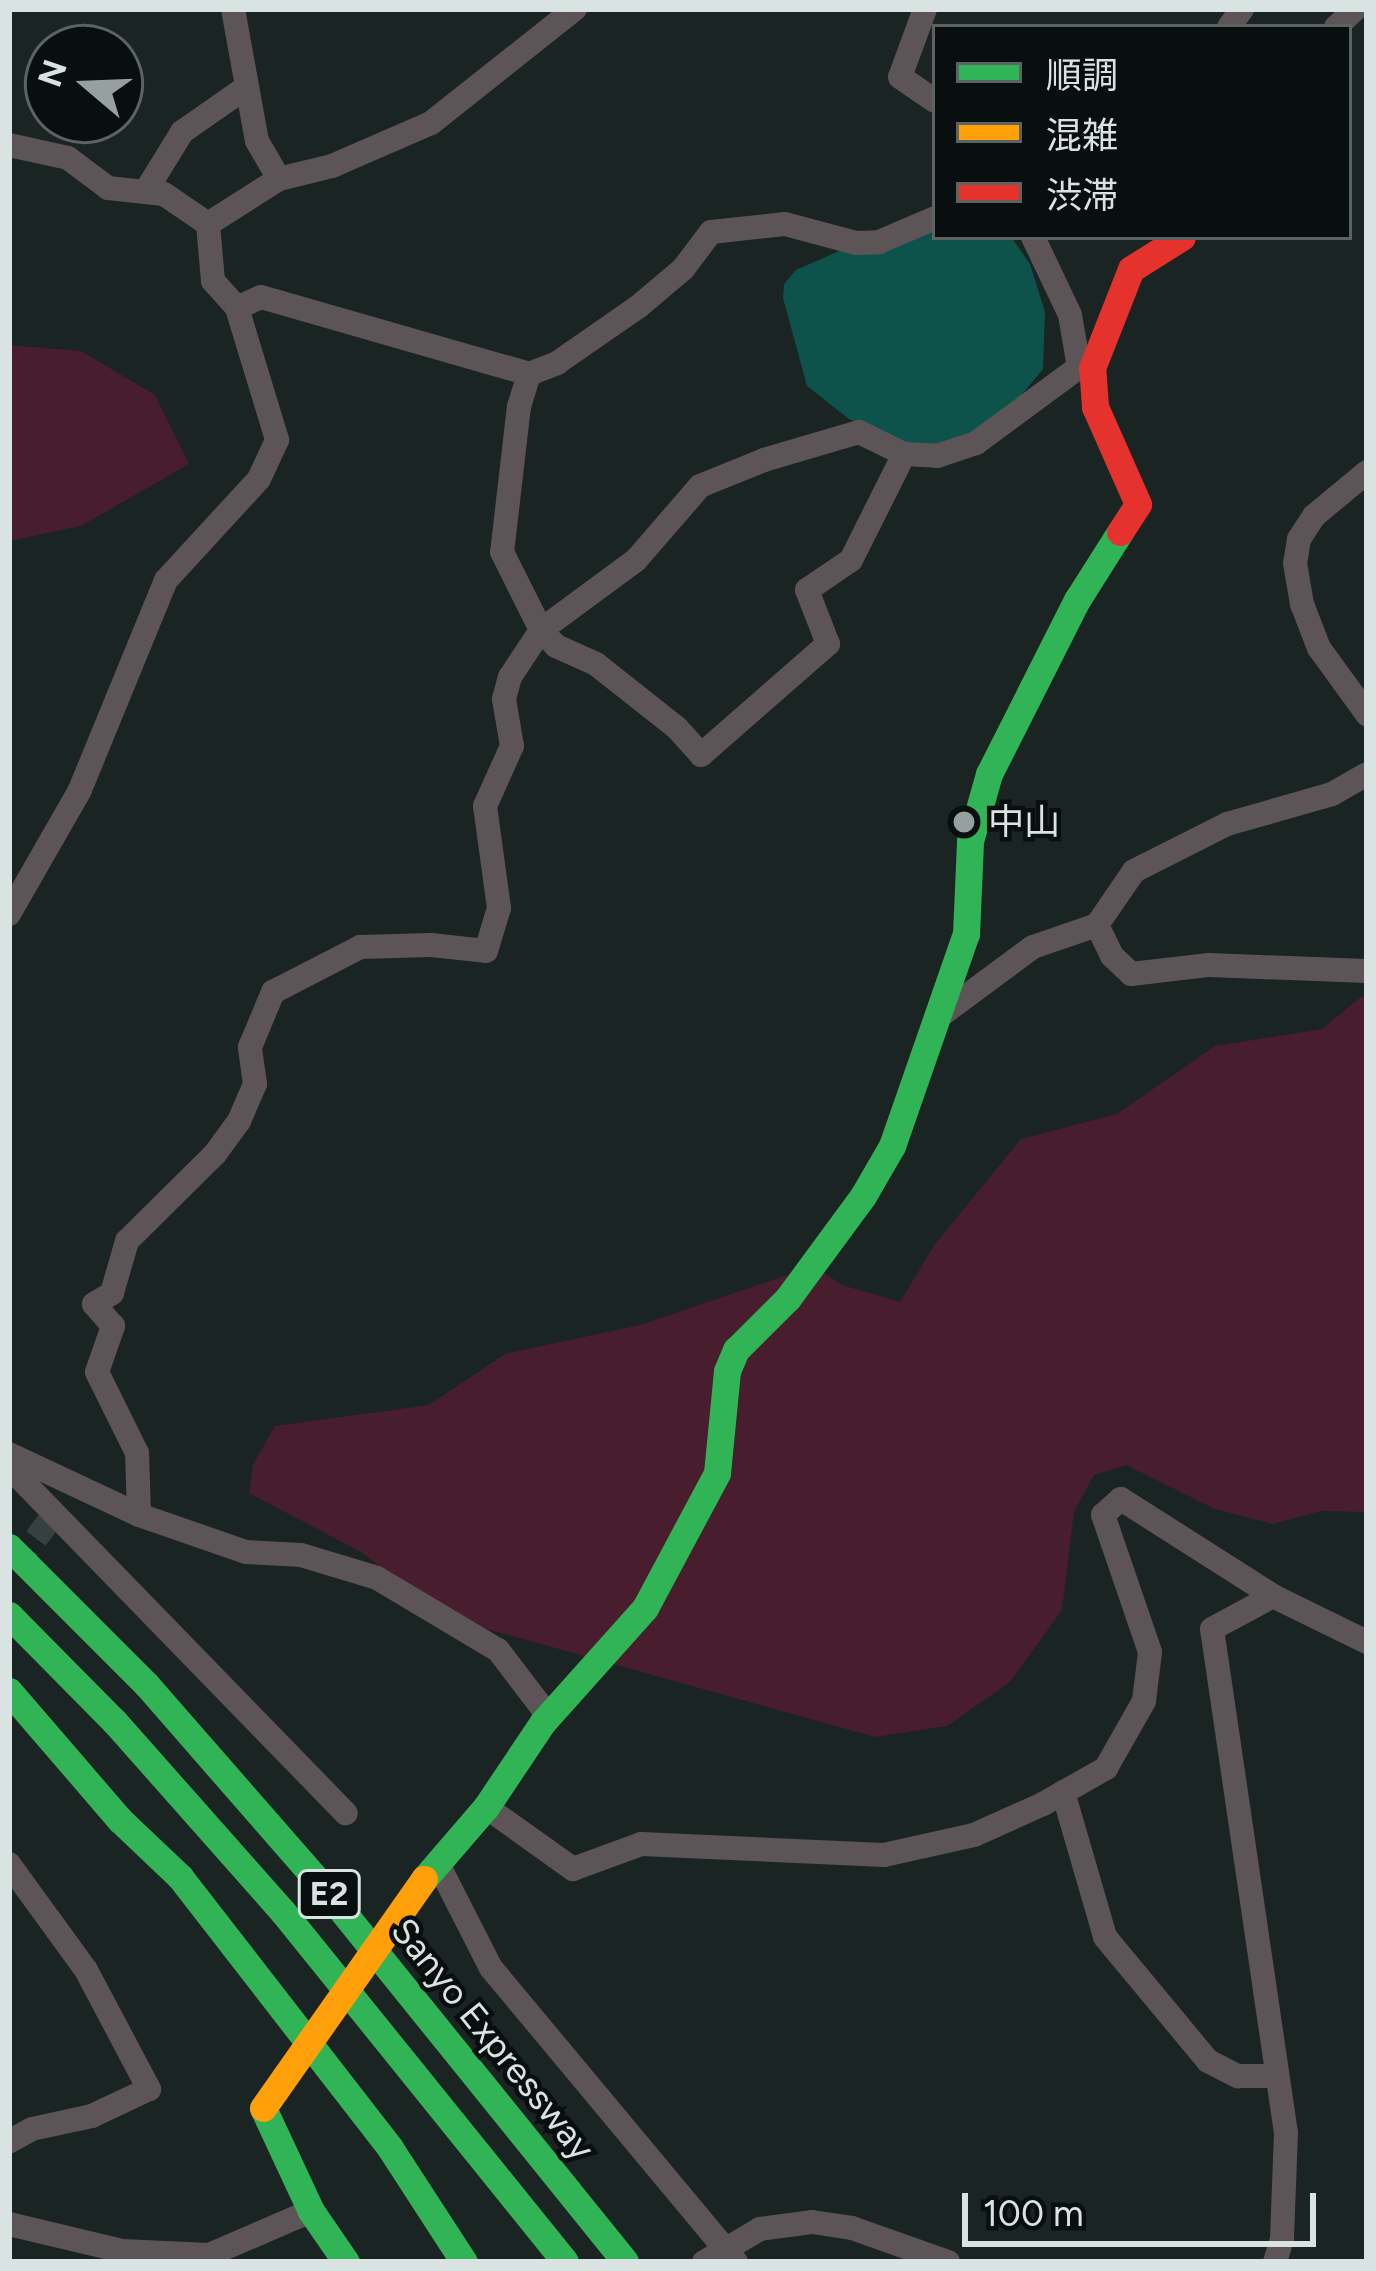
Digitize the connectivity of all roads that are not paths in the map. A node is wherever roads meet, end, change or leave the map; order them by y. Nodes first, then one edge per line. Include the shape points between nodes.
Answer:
1 (232, 9) edge
2 (575, 9) edge
3 (925, 9) edge
4 (245, 88) junction
5 (932, 99) edge
6 (9, 145) edge
7 (279, 179) junction
8 (147, 189) junction
9 (932, 219) edge
10 (208, 224) junction
11 (1034, 240) edge
12 (1177, 240) edge
13 (237, 308) junction
14 (1086, 368) junction
15 (529, 374) junction
16 (904, 454) junction
17 (1367, 472) edge
18 (541, 630) junction
19 (1367, 714) edge
20 (1367, 774) edge
21 (9, 914) edge
22 (1096, 925) junction
23 (1367, 971) edge
24 (940, 1015) junction
25 (9, 1454) edge
26 (9, 1467) edge
27 (139, 1515) junction
28 (9, 1547) edge
29 (1274, 1596) junction
30 (9, 1615) edge
31 (1367, 1642) edge
32 (9, 1691) edge
33 (549, 1718) junction
34 (1063, 1792) junction
35 (486, 1807) junction
36 (346, 1814) dead end
37 (9, 1864) edge
38 (431, 1872) junction
39 (1276, 2076) junction
40 (9, 2142) edge
41 (311, 2211) junction
42 (9, 2224) edge
43 (720, 2257) edge
44 (207, 2259) edge
45 (346, 2262) edge
46 (464, 2262) edge
47 (565, 2262) edge
48 (625, 2262) edge
49 (948, 2262) edge
50 (1275, 2262) edge

1 - 4 street
2 - 7 street via 431,123 332,166
3 - 5 street via 900,77
4 - 7 street via 257,141
4 - 8 street via 182,133
6 - 8 street via 68,158 108,188
7 - 10 street
8 - 10 street
9 - 15 street via 879,242 785,224 711,232 638,307
10 - 13 street via 213,281
11 - 14 street
12 - 14 main road via 1131,269
13 - 15 street via 261,297
13 - 21 street via 277,440 259,479 166,580 80,790
14 - 16 street via 976,443 937,456
14 - 24 main road via 1138,504 1076,600 989,774 970,841 966,934
15 - 18 street via 502,551
16 - 18 street via 859,432 700,486 636,560
16 - 18 street via 851,560 807,590 828,644 701,755 632,691
17 - 19 street via 1314,516 1295,563 1319,648
18 - 27 street via 510,677 504,699 512,746 485,806 499,908 486,951 360,947 273,992 250,1047 255,1084 239,1121 127,1241 112,1293 94,1304 113,1326 97,1372 137,1454
20 - 22 street via 1332,794 1227,824 1134,871
22 - 23 street via 1131,974 1210,965
22 - 24 street via 1033,947
24 - 33 main road via 892,1146 863,1196 788,1298 736,1350 717,1473 645,1608
25 - 27 street
26 - 36 street
27 - 33 street via 246,1552 301,1555 377,1578 498,1650
28 - 48 main road, Sanyo Expressway / E2 via 146,1684 318,1881
29 - 31 street
29 - 34 street via 1121,1499 1103,1516 1150,1652 1144,1701 1106,1768
29 - 39 street via 1212,1629
30 - 47 main road, E2 via 283,1912
32 - 46 main road via 180,1877 390,2148
33 - 35 main road
34 - 35 street via 974,1834 884,1855 641,1844 573,1869
34 - 39 street via 1105,1937 1208,2061 1238,2076
35 - 38 main road
37 - 40 street via 86,1970 149,2089
38 - 41 main road, bridge via 263,2108
38 - 43 street via 491,1968
39 - 50 street via 1286,2133
41 - 44 street
41 - 45 main road
42 - 44 street via 122,2251
43 - 49 street via 760,2229 812,2222

